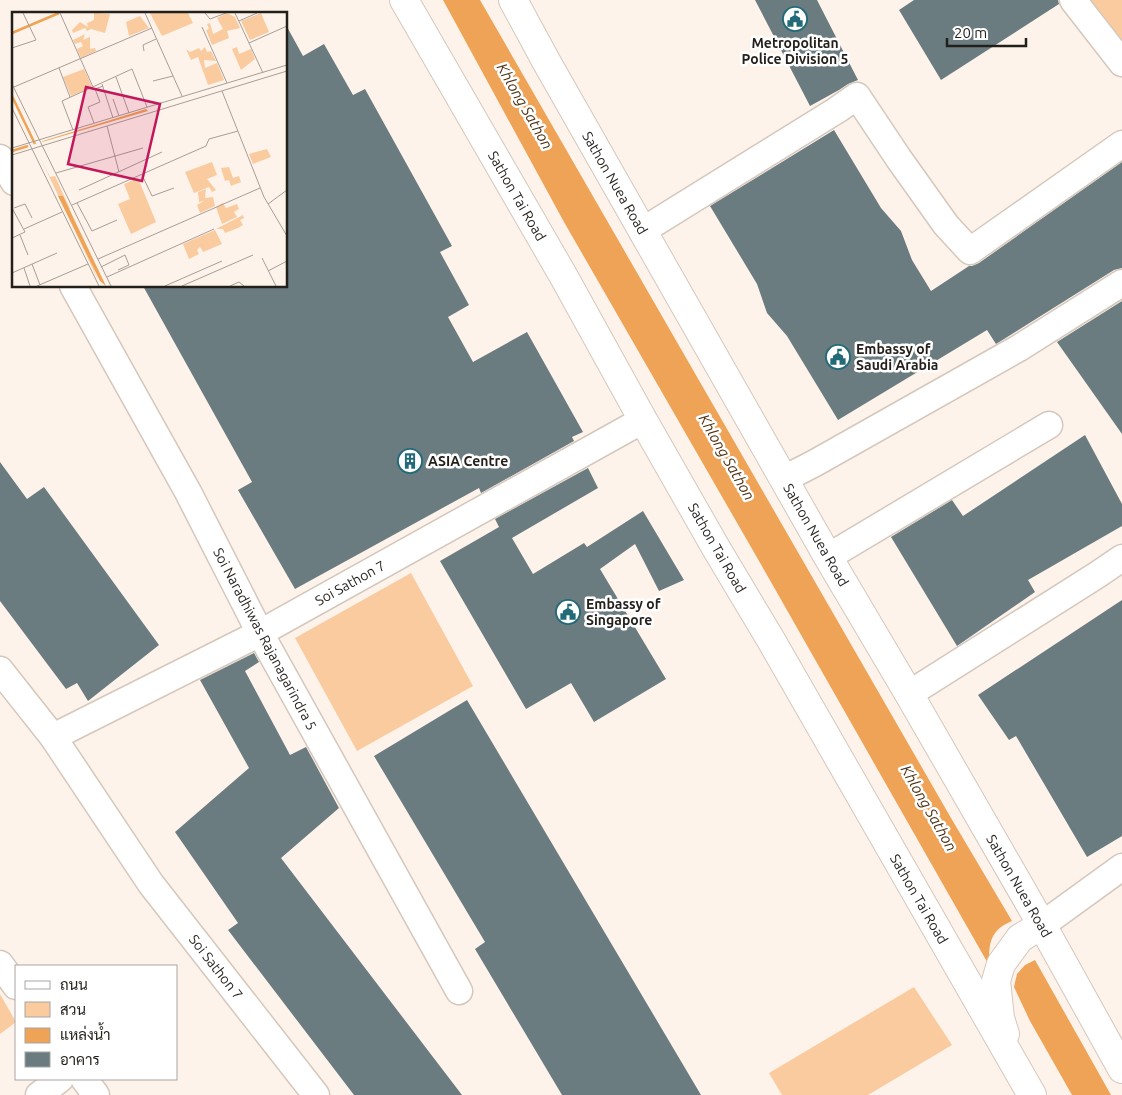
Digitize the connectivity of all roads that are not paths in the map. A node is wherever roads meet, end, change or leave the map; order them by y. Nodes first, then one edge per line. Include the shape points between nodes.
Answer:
1 (404, 0) edge
2 (513, 0) edge
3 (1073, 0) edge
4 (1122, 63) edge
5 (1122, 144) edge
6 (0, 158) edge
7 (12, 179) edge
8 (642, 231) junction
9 (1122, 283) edge
10 (74, 288) edge
11 (643, 420) junction
12 (1049, 425) dead end
13 (784, 479) junction
14 (828, 558) junction
15 (1122, 558) edge
16 (260, 633) junction
17 (0, 670) edge
18 (909, 694) junction
19 (52, 738) junction
20 (1122, 868) edge
21 (1042, 926) junction
22 (0, 964) edge
23 (15, 985) edge
24 (458, 990) dead end
25 (1014, 1065) junction
26 (1122, 1069) edge
27 (59, 1080) edge
28 (85, 1080) edge
29 (39, 1095) edge
30 (96, 1095) edge
31 (316, 1095) edge
32 (1032, 1095) edge

1 - 11 main road, Sathon Tai Road
2 - 8 main road, Sathon Nuea Road
3 - 4 street
5 - 8 street via 970,251 946,225 857,96
6 - 7 street
8 - 13 main road, Sathon Nuea Road
9 - 13 street via 1019,348
10 - 16 street, Soi Naradhiwas Rajanagarindra 5 via 188,492
11 - 16 street, Soi Sathon 7
11 - 25 main road, Sathon Tai Road
12 - 14 street
13 - 14 main road, Sathon Nuea Road
14 - 18 main road, Sathon Nuea Road
15 - 18 street
16 - 19 street, Soi Sathon 7
16 - 24 street, Soi Naradhiwas Rajanagarindra 5
17 - 19 street, Soi Sathon 7
18 - 21 main road, Sathon Nuea Road
19 - 31 street, Soi Sathon 7 via 151,884
20 - 21 street
21 - 25 main road via 1020,938 1001,964 996,981 1000,1018
21 - 26 main road, Sathon Nuea Road
22 - 23 street
25 - 32 main road, Sathon Tai Road
27 - 29 street
28 - 30 street

